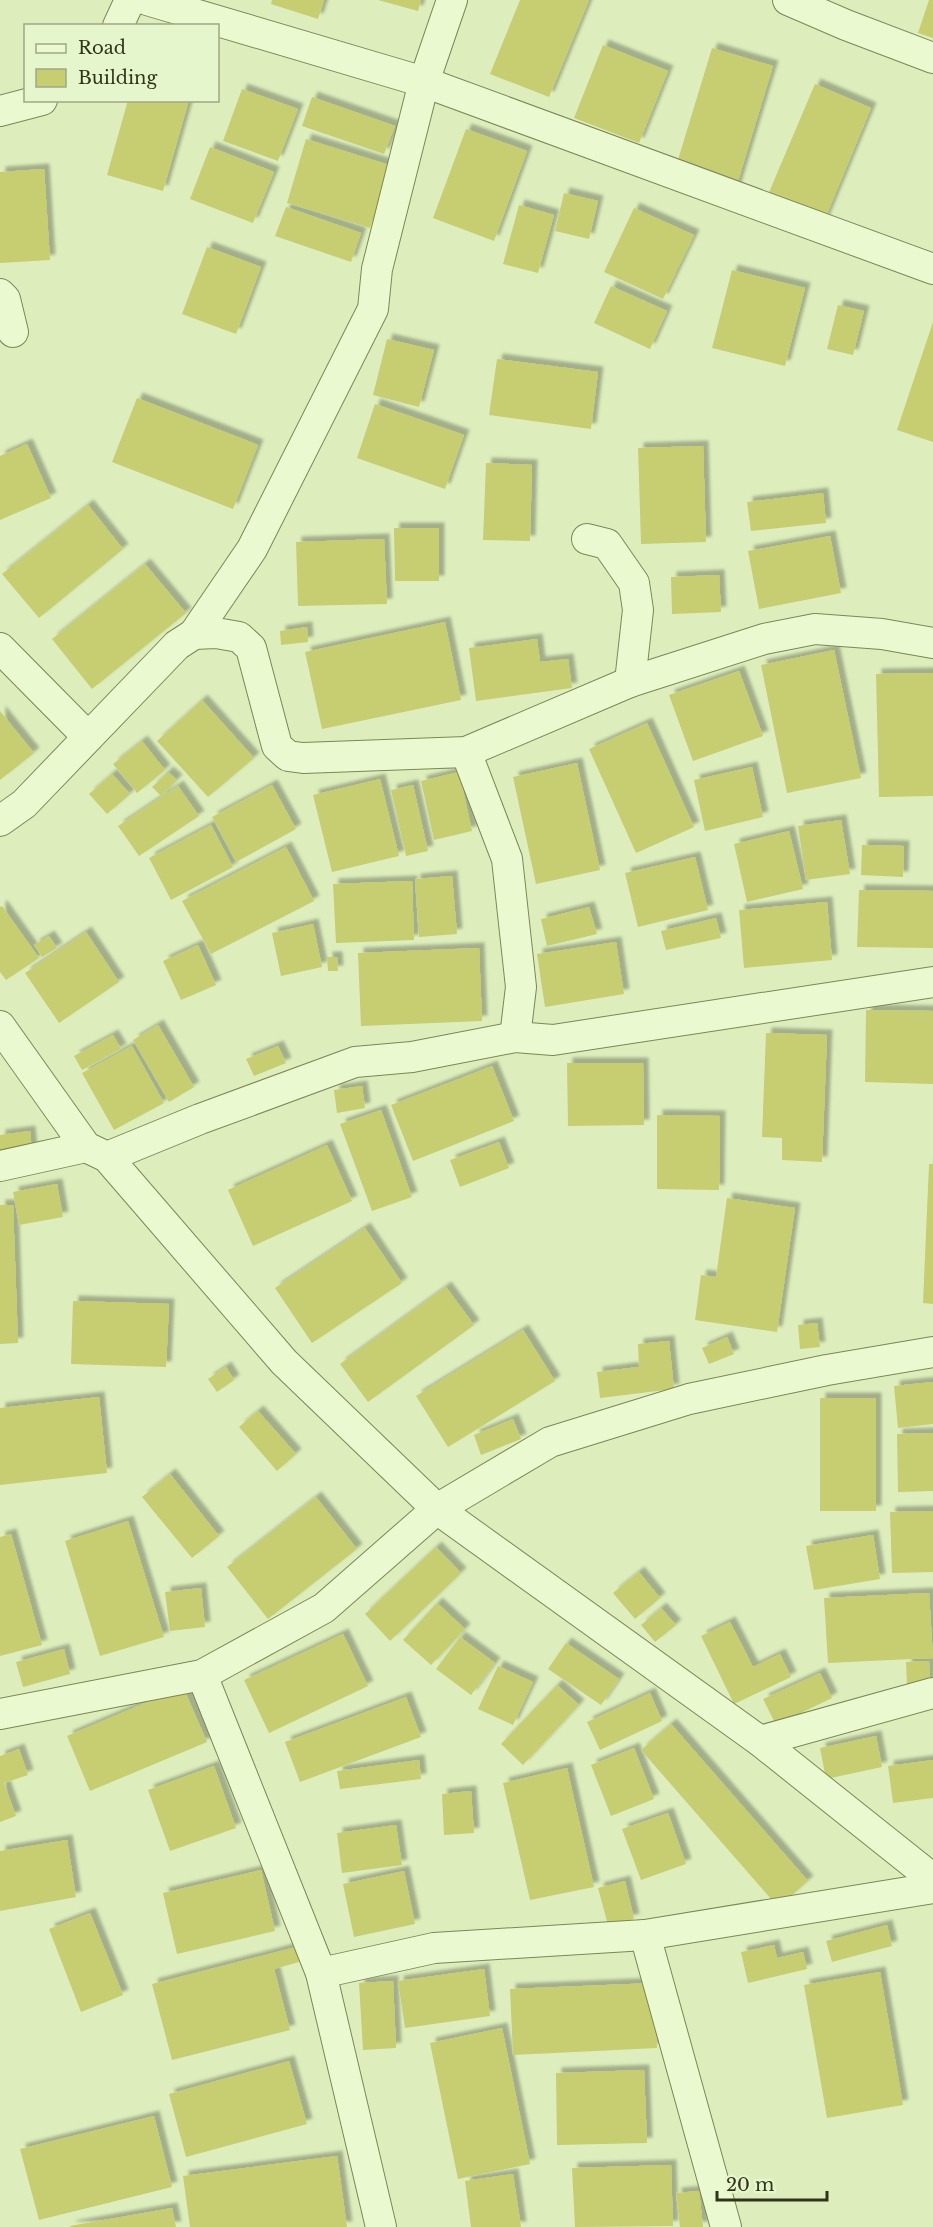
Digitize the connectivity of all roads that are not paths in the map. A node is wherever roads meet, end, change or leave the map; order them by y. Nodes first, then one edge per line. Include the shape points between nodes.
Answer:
1 (130, 0) edge
2 (147, 0) edge
3 (452, 0) edge
4 (788, 0) edge
5 (119, 24) edge
6 (933, 58) edge
7 (424, 82) junction
8 (34, 102) edge
9 (0, 111) edge
10 (933, 269) edge
11 (0, 294) edge
12 (13, 332) dead end
13 (587, 539) dead end
14 (194, 634) junction
15 (933, 643) edge
16 (0, 648) edge
17 (630, 682) junction
18 (88, 737) junction
19 (466, 752) junction
20 (0, 821) edge
21 (933, 982) edge
22 (0, 1026) edge
23 (515, 1036) junction
24 (97, 1152) junction
25 (0, 1166) edge
26 (933, 1352) edge
27 (437, 1509) junction
28 (202, 1675) junction
29 (933, 1693) edge
30 (0, 1714) edge
31 (760, 1740) junction
32 (933, 1879) edge
33 (933, 1888) edge
34 (645, 1935) junction
35 (321, 1973) junction
36 (381, 2227) edge
37 (726, 2227) edge

1 - 5 street
2 - 7 street
3 - 7 street
4 - 6 street
7 - 10 street
7 - 14 street via 377,269 373,309 252,549
8 - 9 street
11 - 12 street via 5,299
13 - 17 street via 607,544 634,583 638,610
14 - 18 street via 177,645
14 - 19 street via 239,637 251,648 277,746 288,756
15 - 17 street via 815,629 764,639
16 - 18 street
17 - 19 street
18 - 20 street via 24,804
19 - 23 street via 507,859 521,987
21 - 23 street via 553,1040
22 - 24 street
23 - 24 street via 412,1057 356,1062
24 - 25 street
24 - 27 street via 284,1362
26 - 27 street via 689,1399 550,1442
27 - 28 street via 324,1608
27 - 31 street
28 - 30 street
28 - 35 street
29 - 31 street
31 - 32 street
33 - 34 street
34 - 35 street via 434,1948
34 - 37 street
35 - 36 street

